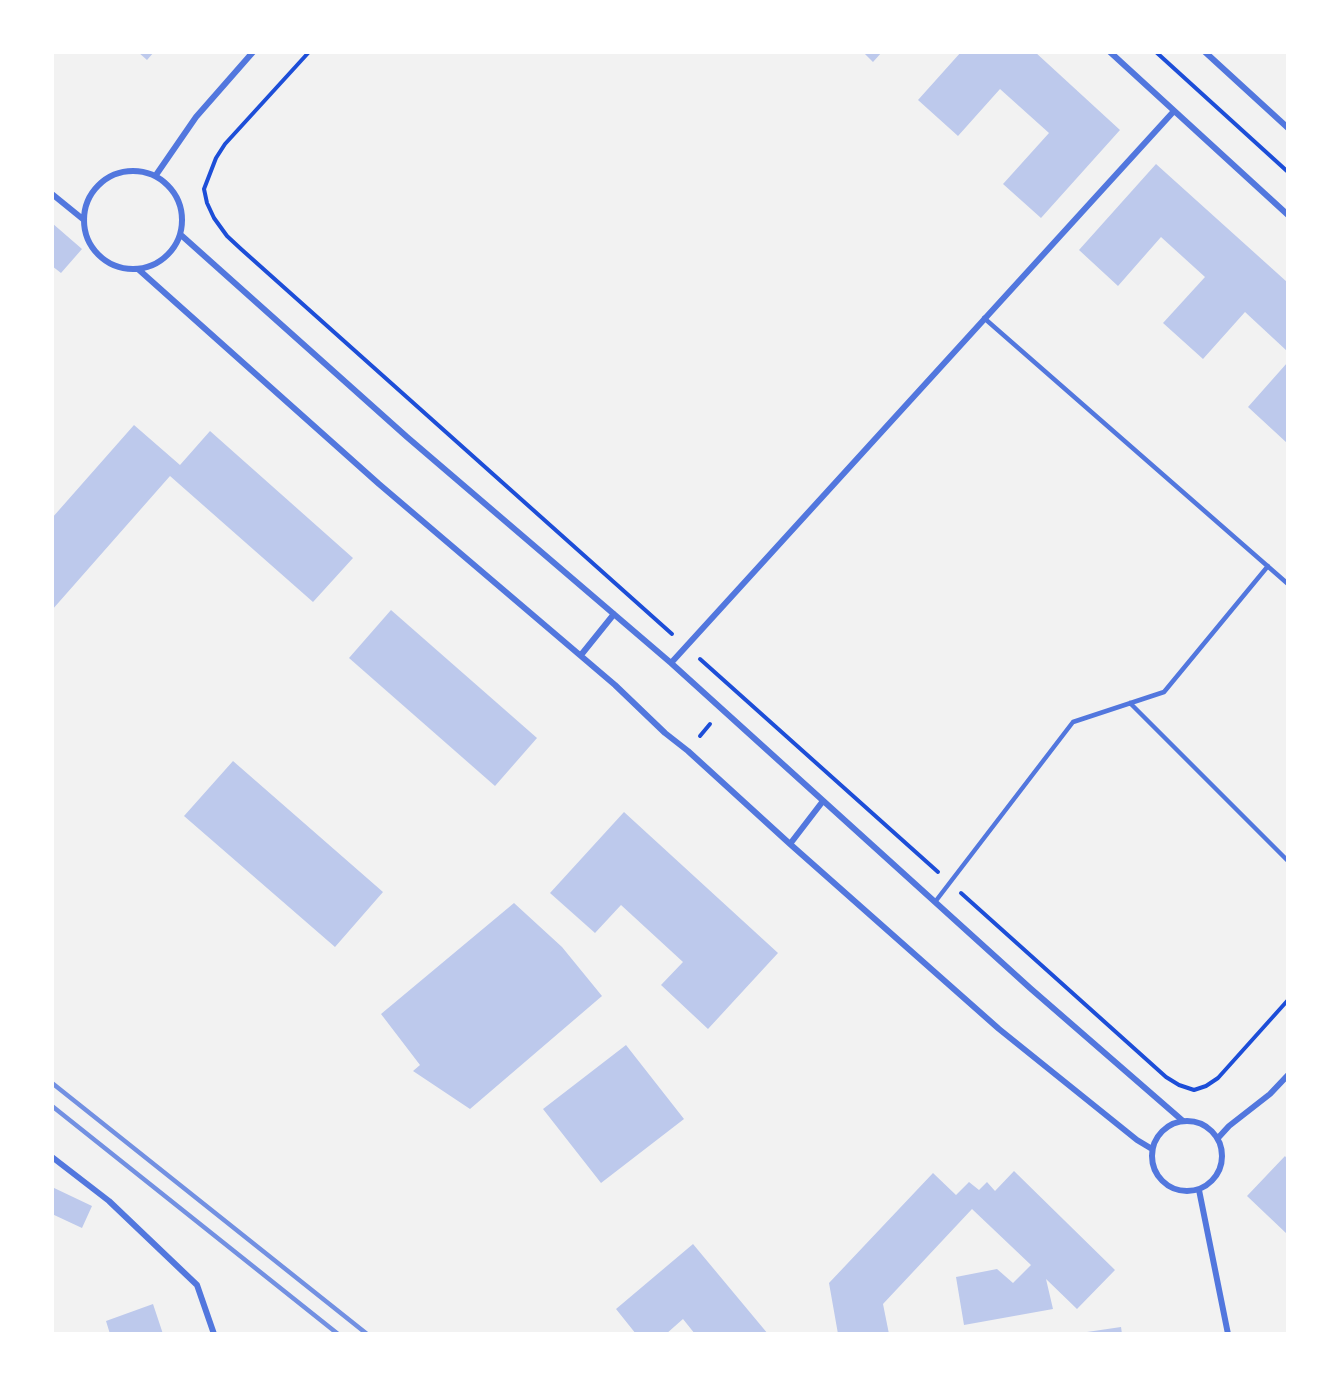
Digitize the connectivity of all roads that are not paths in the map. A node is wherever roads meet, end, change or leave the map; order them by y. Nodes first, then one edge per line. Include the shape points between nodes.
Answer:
1 (253, 52) edge
2 (1110, 52) edge
3 (1205, 52) edge
4 (1174, 111) junction
5 (1287, 128) edge
6 (156, 175) junction
7 (52, 194) edge
8 (1287, 215) edge
9 (84, 220) junction
10 (181, 235) junction
11 (138, 269) junction
12 (984, 318) junction
13 (1268, 566) junction
14 (1287, 584) edge
15 (614, 614) junction
16 (580, 655) junction
17 (670, 663) junction
18 (1130, 703) junction
19 (822, 801) junction
20 (790, 844) junction
21 (1287, 861) edge
22 (935, 902) junction
23 (1287, 1076) edge
24 (1183, 1121) junction
25 (1218, 1138) junction
26 (1152, 1149) junction
27 (52, 1157) edge
28 (1199, 1190) junction
29 (214, 1334) edge
30 (1228, 1334) edge

1 - 6 street via 196,117
2 - 4 street
3 - 5 street
4 - 8 street
4 - 12 street
6 - 9 street via 127,170 101,182 92,192
6 - 10 street via 176,194 182,207
7 - 9 street
9 - 11 street via 86,236 94,251 121,268
10 - 11 street via 164,259
10 - 15 street via 407,437
11 - 16 street via 379,484
12 - 13 lane
12 - 17 street
13 - 14 lane
13 - 18 lane via 1164,692
15 - 16 street
15 - 17 street
16 - 20 street
17 - 19 street
18 - 21 lane
18 - 22 lane via 1073,722
19 - 20 street
19 - 22 street
20 - 26 street via 999,1029
22 - 24 street
23 - 25 street
24 - 25 street via 1202,1124
24 - 26 street via 1163,1131
25 - 28 street via 1222,1147 1221,1168 1216,1178
26 - 28 street via 1152,1162 1164,1183 1187,1192
27 - 29 street via 109,1201 197,1285
28 - 30 street

